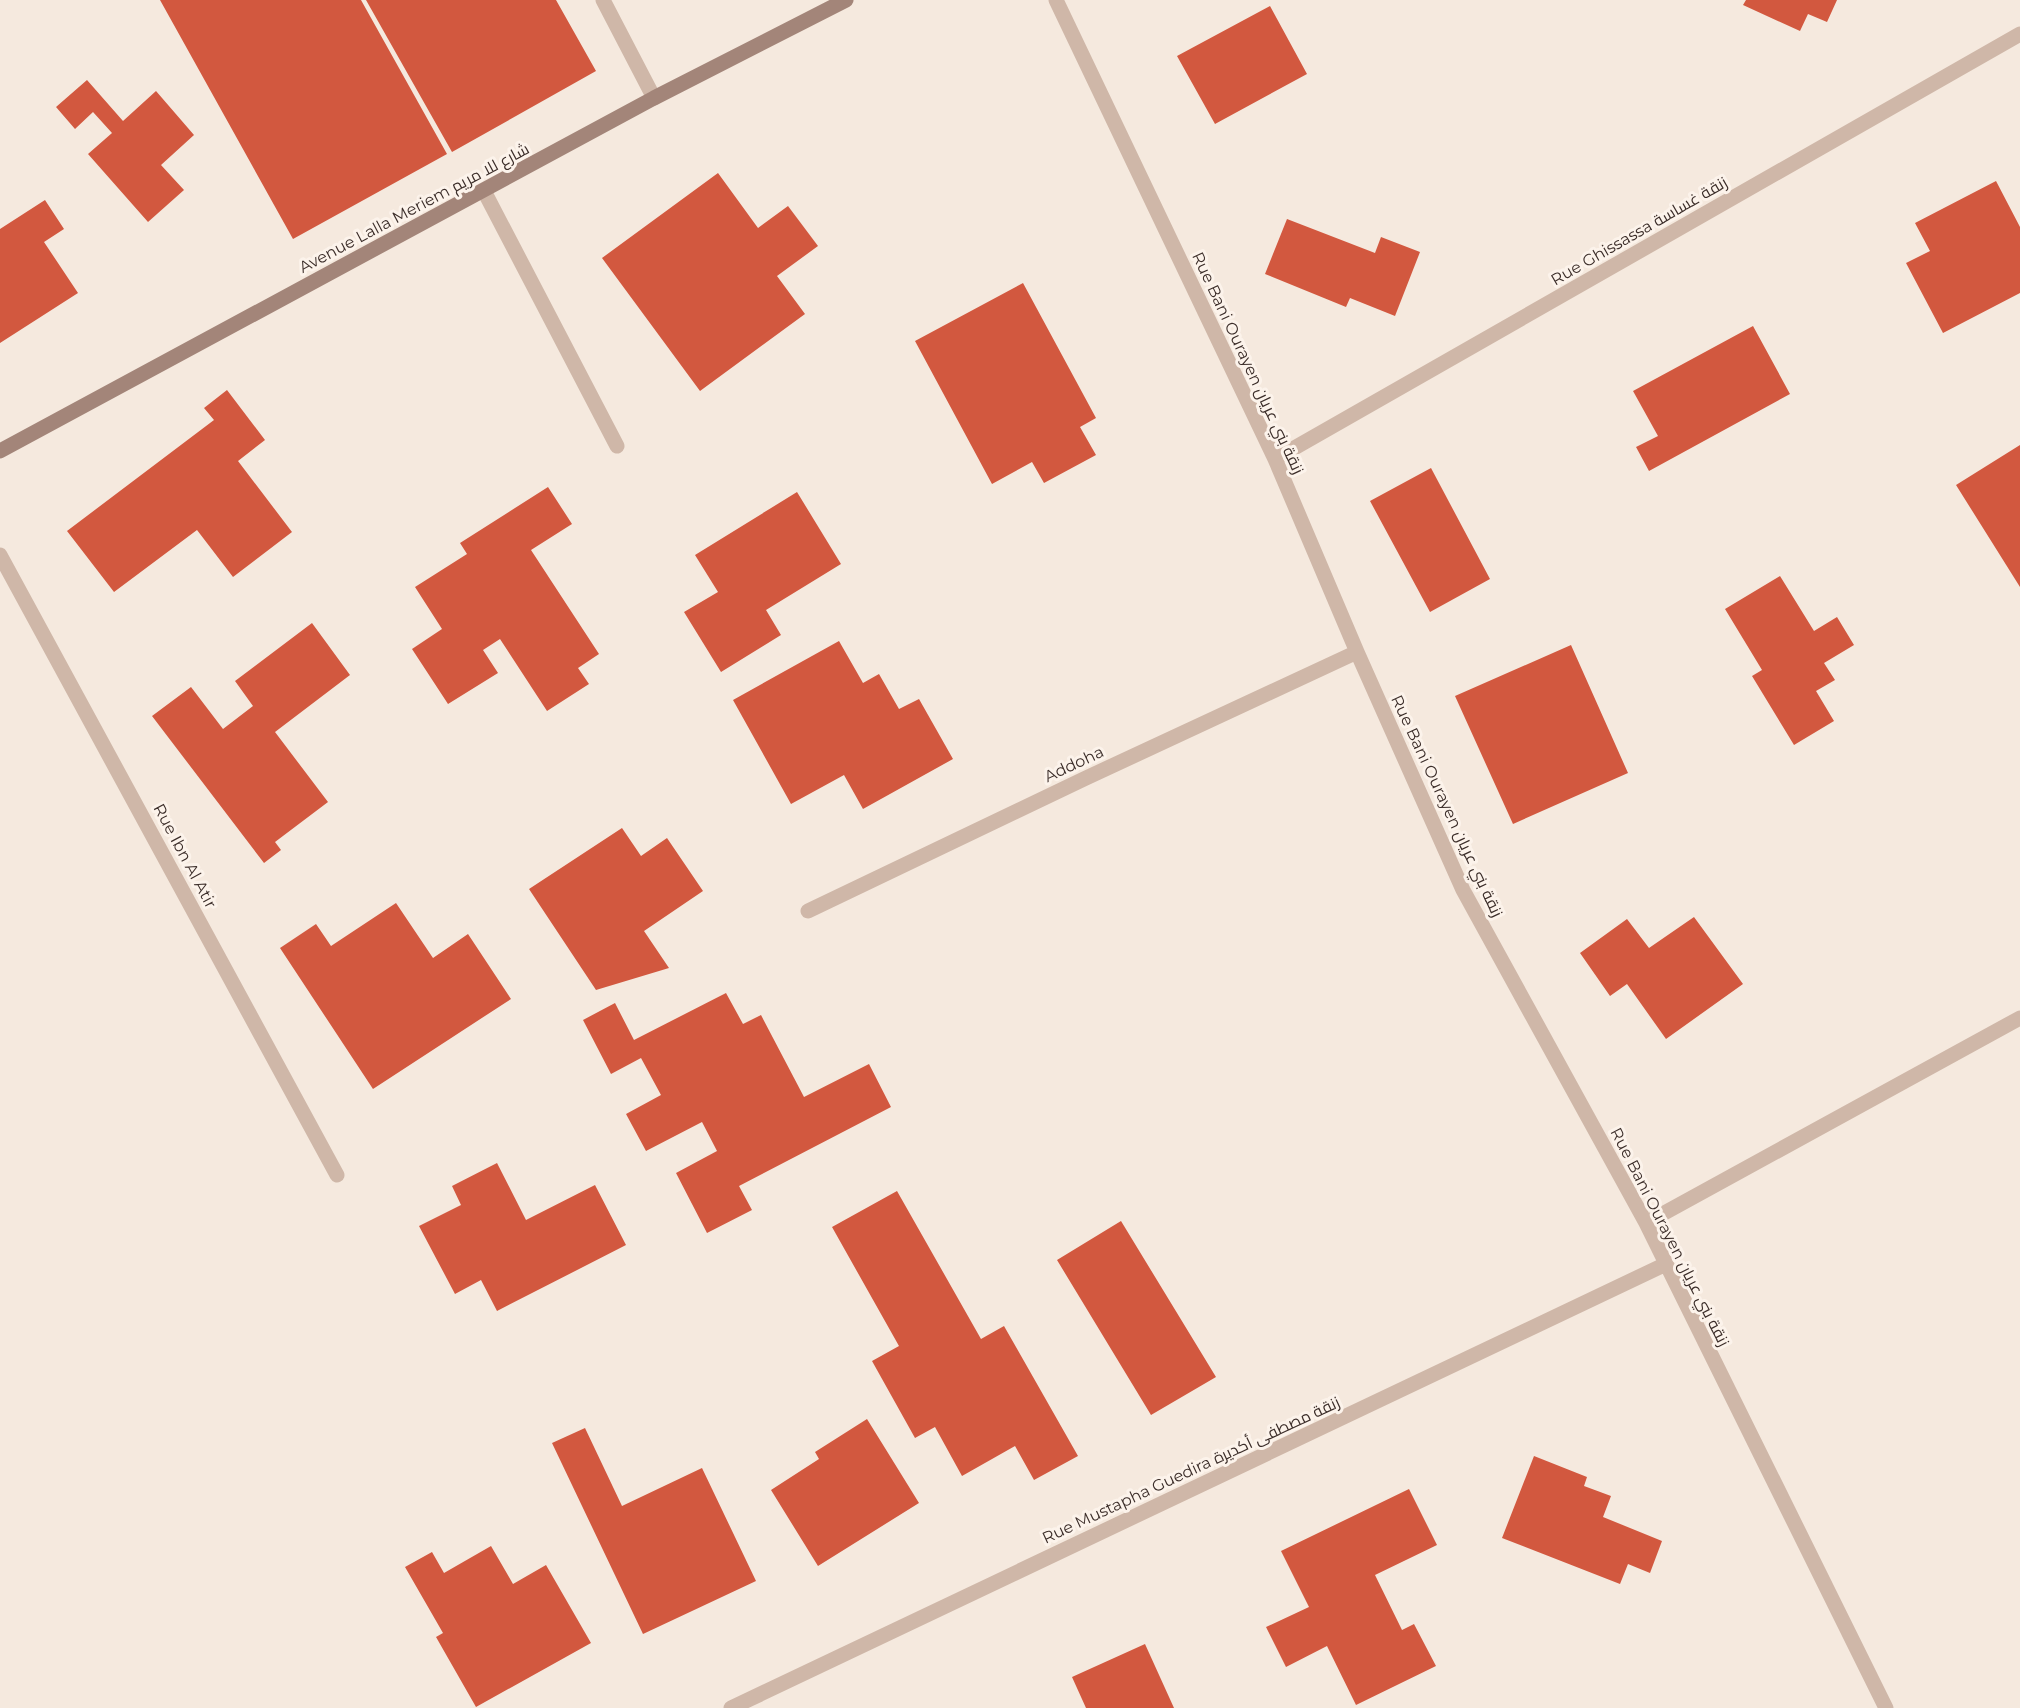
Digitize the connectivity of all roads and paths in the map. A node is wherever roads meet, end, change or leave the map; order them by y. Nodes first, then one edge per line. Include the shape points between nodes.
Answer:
1 (603, 0) edge
2 (846, 0) edge
3 (1056, 0) edge
4 (2020, 34) edge
5 (654, 98) junction
6 (484, 191) junction
7 (618, 446) dead end
8 (0, 451) edge
9 (1275, 459) junction
10 (0, 555) edge
11 (1357, 652) junction
12 (808, 912) dead end
13 (2020, 1018) edge
14 (337, 1175) dead end
15 (1646, 1223) junction
16 (1666, 1264) junction
17 (731, 1708) edge
18 (1886, 1708) edge

1 - 5 street
2 - 5 street, Avenue Lalla Meriem شارع للا مريم
3 - 9 street, Rue Bani Ourayen زنقة بني عريان
4 - 9 street, Rue Ghissassa زنقة غساسة
5 - 6 street, Avenue Lalla Meriem شارع للا مريم
6 - 7 street
6 - 8 street, Avenue Lalla Meriem شارع للا مريم
9 - 11 street, Rue Bani Ourayen زنقة بني عريان
10 - 14 street, Rue Ibn Al Atir
11 - 12 street, Addoha
11 - 15 street, Rue Bani Ourayen زنقة بني عريان via 1463,890
13 - 15 street
15 - 16 street, Rue Bani Ourayen زنقة بني عريان
16 - 17 street, Rue Mustapha Guedira زنقة مصطفى أكديرة
16 - 18 street, Rue Bani Ourayen زنقة بني عريان

